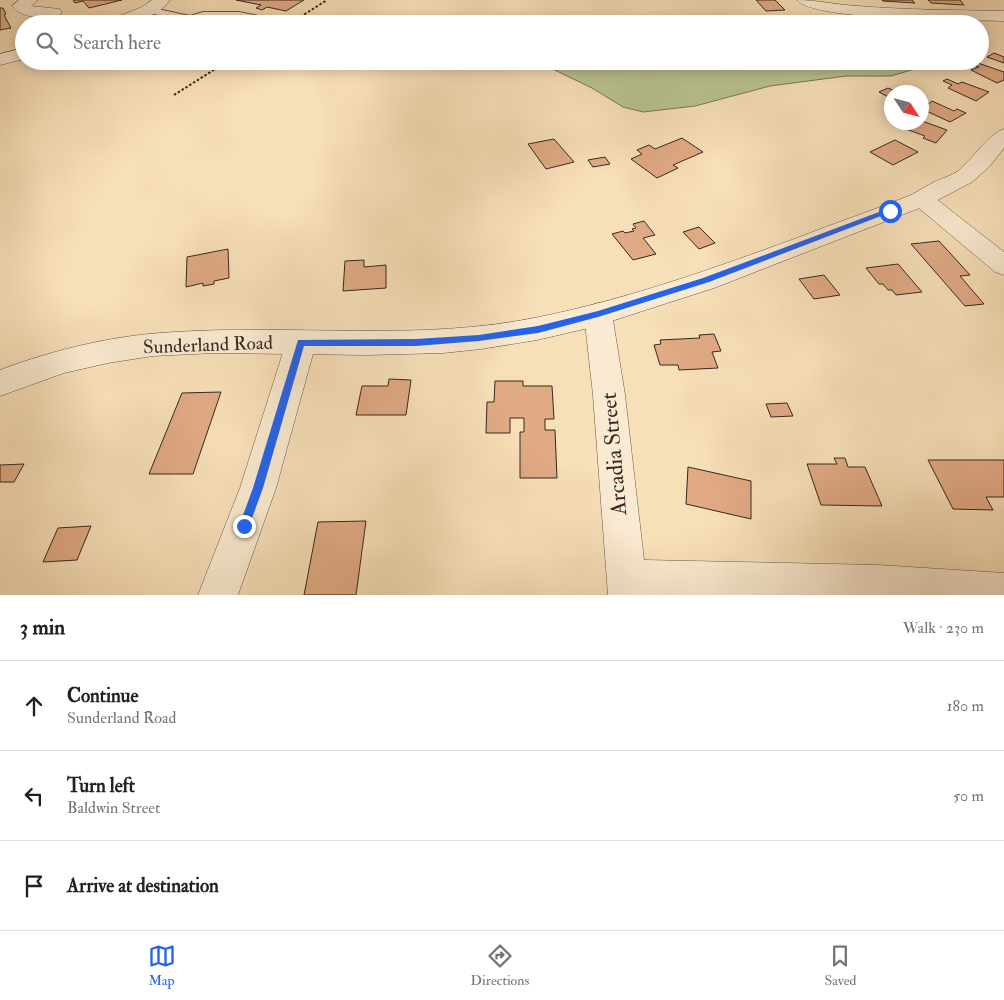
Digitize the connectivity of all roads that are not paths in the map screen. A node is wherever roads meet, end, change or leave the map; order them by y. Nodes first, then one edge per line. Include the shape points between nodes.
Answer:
1 (30, 0) edge
2 (162, 0) edge
3 (805, 0) edge
4 (148, 10) junction
5 (54, 12) edge
6 (136, 15) edge
7 (168, 15) edge
8 (201, 15) edge
9 (228, 15) edge
10 (975, 15) edge
11 (989, 15) edge
12 (1004, 16) edge
13 (15, 56) edge
14 (0, 60) edge
15 (1004, 135) edge
16 (922, 199) junction
17 (1002, 262) edge
18 (598, 314) junction
19 (301, 343) junction
20 (0, 384) edge
21 (627, 587) edge
22 (1004, 592) edge
23 (218, 595) edge

1 - 5 street via 20,6 34,12
2 - 4 street
3 - 10 street via 859,11
4 - 6 street
4 - 7 lane
8 - 9 lane
11 - 12 street
13 - 14 street
15 - 16 street, Sunderland Road via 964,177
16 - 17 street
16 - 18 street, Sunderland Road via 739,268
18 - 19 street, Sunderland Road via 538,329 449,341
18 - 21 street, Arcadia Street
19 - 20 street, Sunderland Road via 215,341 142,346 84,355
19 - 23 street via 258,488
21 - 22 street via 878,584

